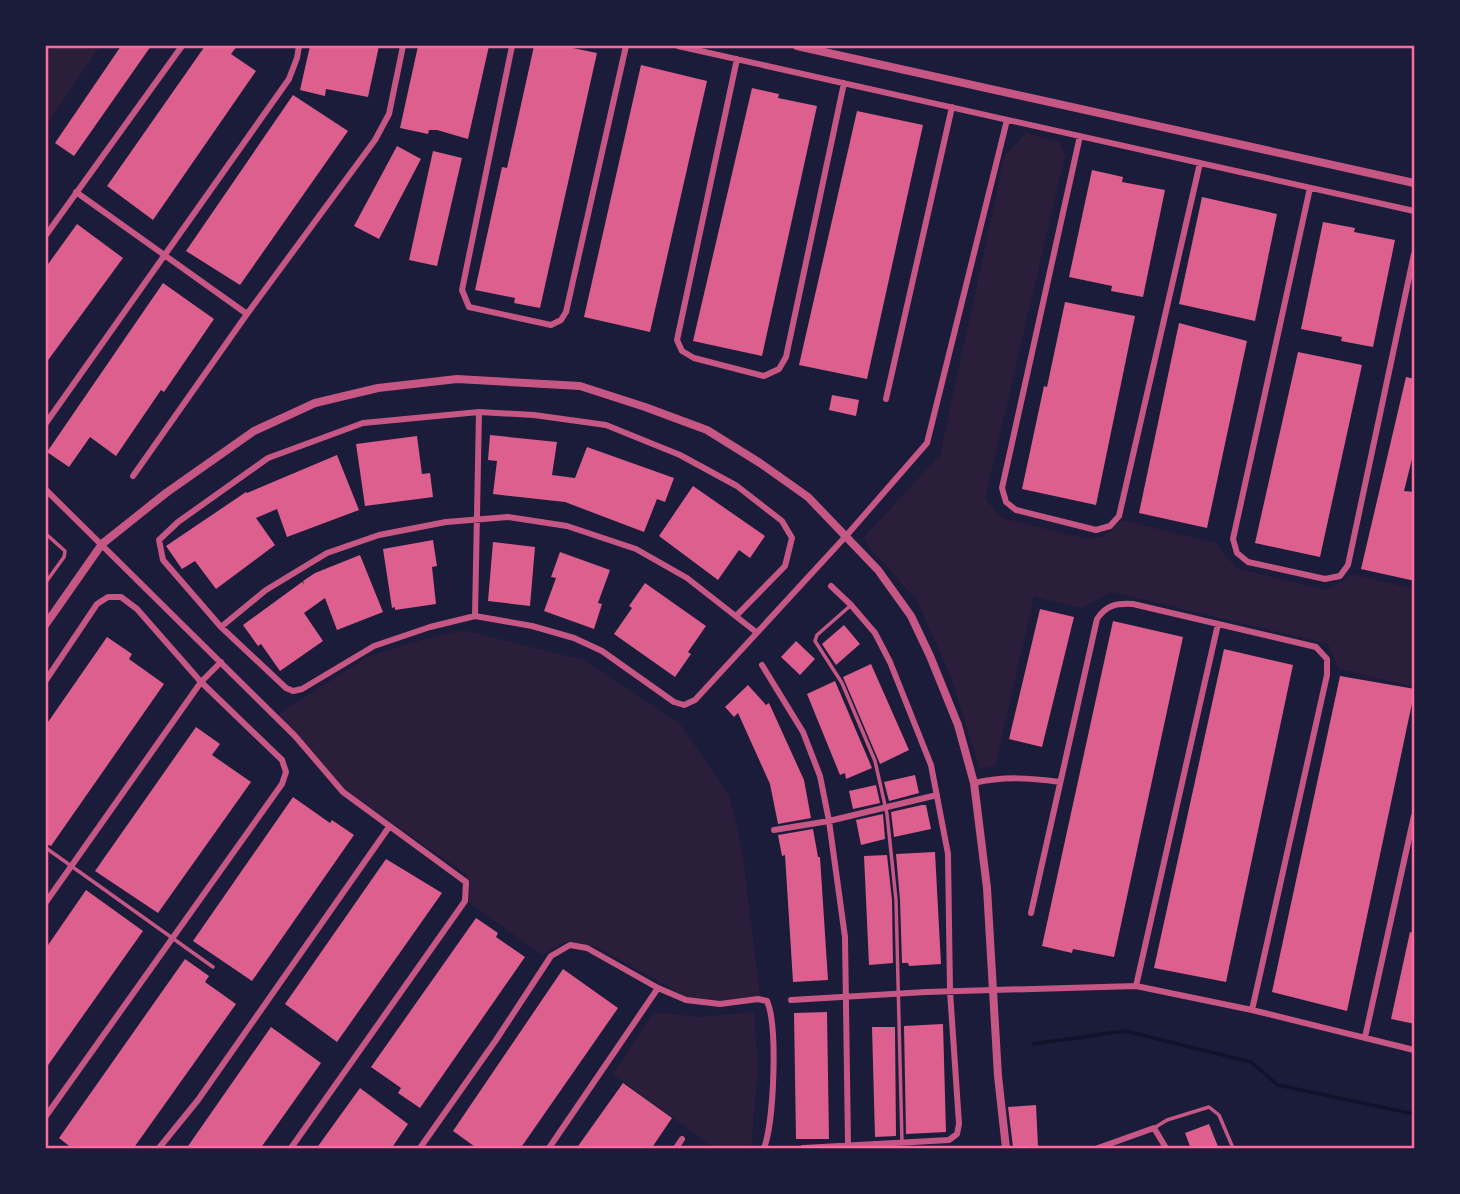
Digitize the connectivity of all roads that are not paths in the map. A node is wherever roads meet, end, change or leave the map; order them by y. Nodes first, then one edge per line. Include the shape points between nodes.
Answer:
1 (182, 46) edge
2 (299, 46) edge
3 (403, 46) edge
4 (512, 46) edge
5 (626, 46) edge
6 (678, 46) edge
7 (797, 46) edge
8 (737, 59) junction
9 (844, 83) junction
10 (952, 107) junction
11 (1007, 120) junction
12 (1080, 136) junction
13 (1200, 163) junction
14 (1415, 183) edge
15 (1310, 188) junction
16 (76, 192) junction
17 (1415, 211) edge
18 (46, 235) edge
19 (163, 254) junction
20 (1415, 254) edge
21 (247, 314) junction
22 (886, 399) dead end
23 (479, 412) junction
24 (46, 423) edge
25 (133, 476) dead end
26 (46, 490) edge
27 (478, 520) junction
28 (46, 534) edge
29 (846, 536) junction
30 (102, 544) junction
31 (46, 582) edge
32 (831, 586) dead end
33 (851, 605) junction
34 (475, 616) junction
35 (736, 616) junction
36 (46, 624) edge
37 (1218, 624) junction
38 (221, 627) junction
39 (755, 632) junction
40 (221, 662) junction
41 (762, 665) dead end
42 (46, 680) edge
43 (201, 682) junction
44 (1060, 782) junction
45 (974, 783) junction
46 (937, 795) junction
47 (886, 808) junction
48 (1415, 816) edge
49 (829, 821) junction
50 (389, 827) junction
51 (774, 830) dead end
52 (46, 848) edge
53 (71, 866) junction
54 (46, 902) edge
55 (1031, 913) dead end
56 (171, 938) junction
57 (213, 967) dead end
58 (1136, 986) junction
59 (658, 988) junction
60 (992, 990) junction
61 (950, 991) junction
62 (899, 993) junction
63 (847, 996) junction
64 (792, 1000) dead end
65 (1252, 1010) junction
66 (1365, 1037) junction
67 (1415, 1049) edge
68 (46, 1116) edge
69 (1154, 1128) junction
70 (682, 1139) dead end
71 (902, 1142) junction
72 (848, 1144) junction
73 (1165, 1146) edge
74 (1099, 1148) edge
75 (159, 1149) edge
76 (290, 1149) edge
77 (419, 1149) edge
78 (549, 1149) edge
79 (676, 1149) edge
80 (764, 1149) edge
81 (803, 1149) edge
82 (1006, 1149) edge
83 (1233, 1149) edge

1 - 16 street
2 - 19 street via 289,79
3 - 21 street via 384,126
4 - 5 street via 462,290 469,307 551,325 566,312
6 - 8 street
7 - 14 street
8 - 9 street
8 - 9 street via 677,341 682,351 694,358 764,376 779,369 786,357
9 - 10 street
10 - 11 street
10 - 22 street
11 - 12 street
11 - 29 street via 927,443
12 - 13 street
12 - 13 street via 1002,488 1006,502 1016,510 1096,530 1111,526 1119,516
13 - 15 street
15 - 17 street
15 - 20 street via 1233,539 1237,553 1248,562 1325,579 1340,576 1348,565
16 - 18 street
16 - 19 street
19 - 21 street
19 - 24 street
21 - 25 street
23 - 27 street
23 - 35 street via 606,425 680,455 737,486 782,521 792,538 785,566
23 - 38 street via 363,423 268,458 178,522 159,540 163,560
26 - 30 street
27 - 34 street
27 - 35 street via 508,517 566,526 636,549 687,578
27 - 38 street via 379,535 327,553 266,590
28 - 31 lane via 65,551
29 - 30 street via 808,497 707,430 580,386 457,379 378,388 315,403 254,431
29 - 39 street
29 - 45 street via 911,616 958,725
30 - 36 street
30 - 40 street
32 - 33 street
33 - 46 street via 875,633 890,662 931,765
33 - 47 lane via 815,641 842,683 875,761
34 - 38 street via 374,646 293,691
34 - 39 street via 574,638 684,705 695,700
35 - 39 street
37 - 44 street via 1133,604 1103,610 1097,619
37 - 58 street
37 - 65 street via 1316,647 1328,666
40 - 43 street
40 - 50 street via 343,792
41 - 49 street via 803,732 820,776
42 - 43 street via 97,604 108,597 121,597
43 - 53 street
43 - 56 street via 282,760 286,772 282,784
44 - 45 street via 1023,777
44 - 55 street
45 - 60 street via 987,888
46 - 47 street
46 - 61 street via 948,854
47 - 49 street
47 - 62 lane via 896,900
48 - 66 street
49 - 51 street
49 - 63 street via 845,937
50 - 75 street
50 - 76 street via 466,882 465,901
52 - 53 lane
53 - 54 street
53 - 56 lane
56 - 57 lane
56 - 68 street
58 - 60 street
58 - 65 street
59 - 77 street via 587,948 570,945 551,956
59 - 78 street
59 - 80 street via 686,1000 720,1004 767,1001 772,1011 774,1074
60 - 61 street
60 - 82 street
61 - 62 street
61 - 71 street via 957,1134 948,1140
62 - 63 street
62 - 71 lane
63 - 64 street
63 - 72 street
65 - 66 street
66 - 67 street
69 - 73 street
69 - 74 street
69 - 83 lane via 1209,1107 1219,1115
70 - 79 street
71 - 72 street
72 - 81 street

